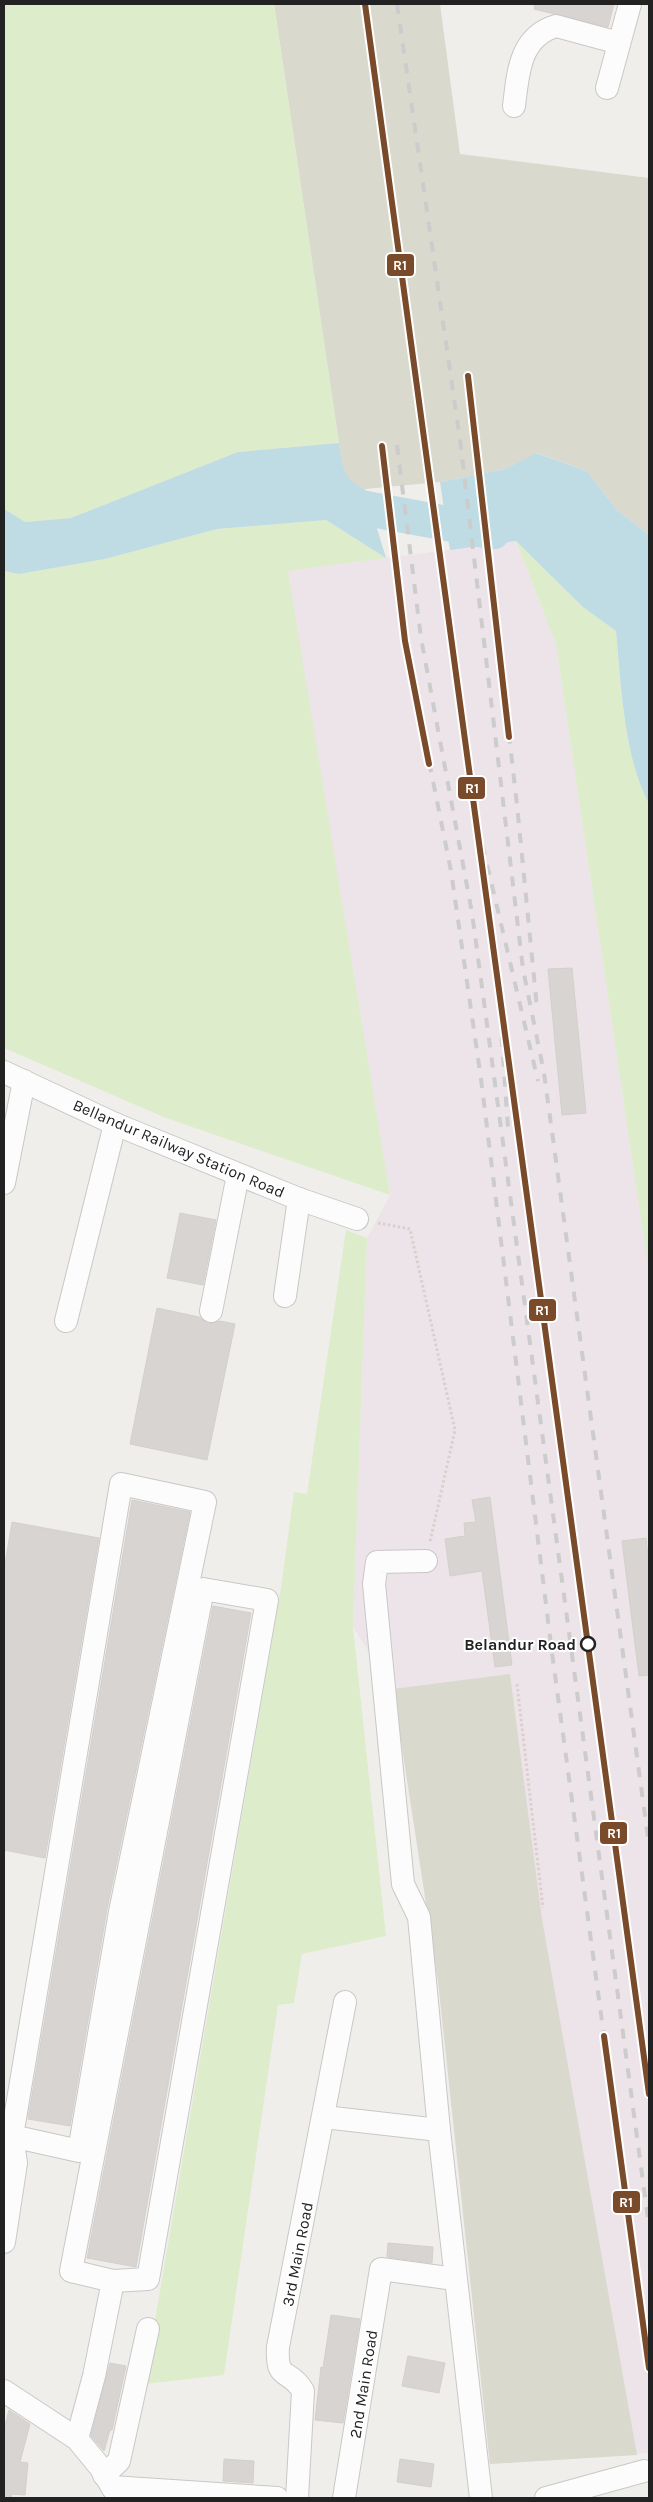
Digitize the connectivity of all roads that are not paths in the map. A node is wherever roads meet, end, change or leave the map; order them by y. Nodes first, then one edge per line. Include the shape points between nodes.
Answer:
1 (630, 4) edge
2 (619, 43) junction
3 (607, 88) dead end
4 (514, 106) dead end
5 (14, 1076) edge
6 (115, 1124) junction
7 (238, 1175) junction
8 (4, 1183) edge
9 (299, 1199) junction
10 (357, 1219) road end
11 (285, 1296) dead end
12 (211, 1311) dead end
13 (66, 1321) dead end
14 (426, 1560) road end
15 (345, 2002) dead end
16 (324, 2117) junction
17 (439, 2130) junction
18 (12, 2136) junction
19 (4, 2242) edge
20 (455, 2279) junction
21 (113, 2281) junction
22 (148, 2329) dead end
23 (4, 2391) edge
24 (77, 2439) junction
25 (644, 2471) dead end
26 (112, 2487) edge
27 (277, 2498) edge
28 (297, 2498) edge
29 (344, 2498) edge
30 (481, 2498) edge
31 (546, 2498) edge

1 - 2 street
2 - 3 street
2 - 4 street via 556,26 547,29 526,46 518,71
5 - 6 street, Bellandur Railway Station Road
5 - 8 street
6 - 7 street, Bellandur Railway Station Road
6 - 13 street
7 - 9 street, Bellandur Railway Station Road
7 - 12 street
9 - 10 street, Bellandur Railway Station Road
9 - 11 street
14 - 17 street via 377,1562 374,1584 403,1884 419,1917
15 - 16 street, 3rd Main Road
16 - 17 street
16 - 28 street, 3rd Main Road via 277,2364 281,2372 303,2391
17 - 20 street
18 - 18 street via 121,1484 206,1502 120,1912 79,2151
18 - 19 street via 16,2163
20 - 29 street, 2nd Main Road via 381,2269
20 - 30 street
21 - 21 street via 71,2271 202,1589 267,1600 148,2279
21 - 24 street via 94,2376
22 - 26 street
23 - 24 street
24 - 26 street
25 - 31 street
26 - 27 street

